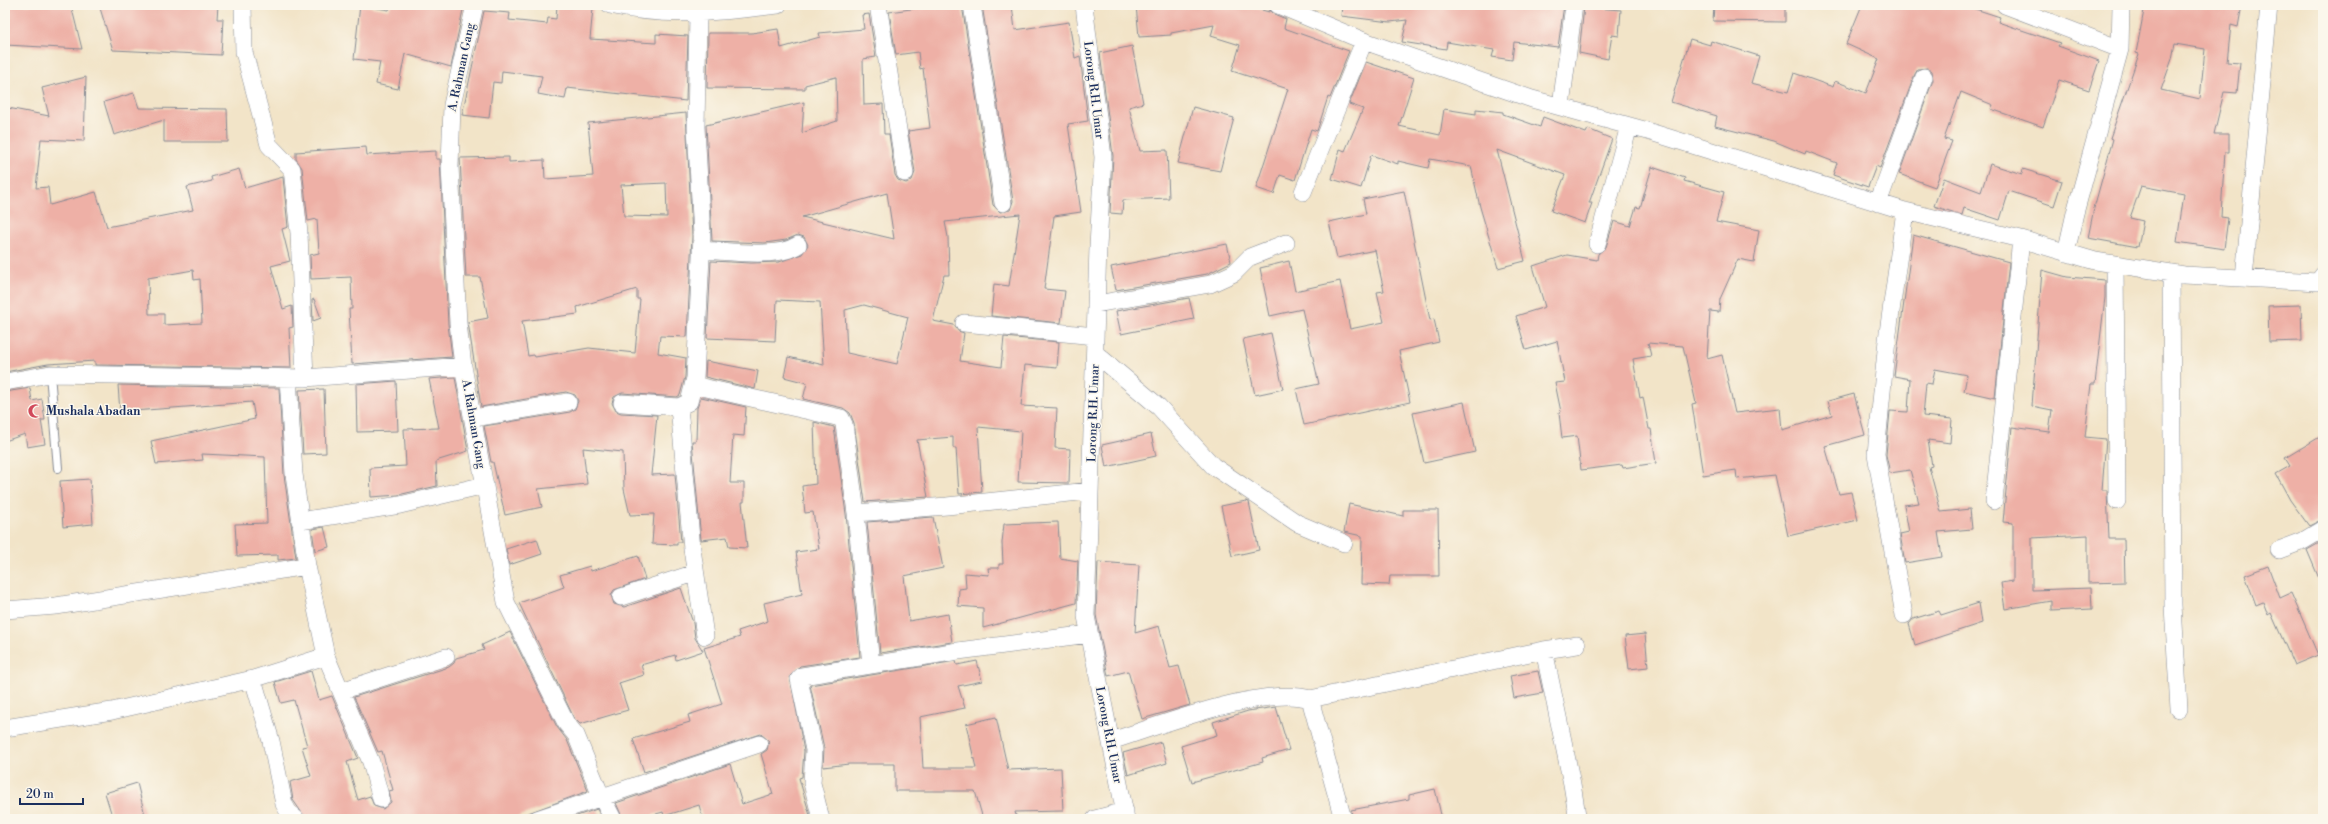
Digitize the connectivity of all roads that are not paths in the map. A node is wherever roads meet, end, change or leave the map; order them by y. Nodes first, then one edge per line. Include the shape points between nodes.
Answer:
1 (243, 5) edge
2 (475, 5) edge
3 (610, 5) edge
4 (778, 5) edge
5 (878, 5) edge
6 (972, 5) edge
7 (1084, 5) edge
8 (1278, 5) edge
9 (1574, 5) edge
10 (2005, 5) edge
11 (2121, 5) edge
12 (2269, 5) edge
13 (753, 7) edge
14 (698, 14) junction
15 (1364, 41) junction
16 (2120, 49) junction
17 (1924, 78) dead end
18 (1561, 106) junction
19 (1629, 126) junction
20 (905, 173) dead end
21 (1303, 192) dead end
22 (1003, 203) dead end
23 (1878, 203) junction
24 (1905, 211) junction
25 (2021, 238) junction
26 (1286, 243) dead end
27 (1597, 244) dead end
28 (798, 245) dead end
29 (701, 250) junction
30 (2066, 252) junction
31 (2115, 264) junction
32 (2171, 273) junction
33 (2244, 278) junction
34 (2321, 282) edge
35 (1096, 304) junction
36 (964, 323) dead end
37 (1095, 344) junction
38 (463, 366) junction
39 (50, 374) junction
40 (288, 378) junction
41 (305, 378) junction
42 (5, 382) edge
43 (693, 385) junction
44 (568, 402) dead end
45 (622, 403) dead end
46 (679, 407) junction
47 (474, 418) junction
48 (58, 468) dead end
49 (485, 485) junction
50 (1089, 491) junction
51 (1994, 501) dead end
52 (2117, 501) dead end
53 (856, 512) junction
54 (300, 521) junction
55 (2323, 529) edge
56 (1344, 543) dead end
57 (2279, 550) dead end
58 (307, 566) junction
59 (695, 573) junction
60 (621, 597) dead end
61 (5, 610) edge
62 (1904, 615) dead end
63 (1089, 634) junction
64 (705, 636) dead end
65 (1576, 645) dead end
66 (1544, 650) junction
67 (326, 656) junction
68 (446, 657) dead end
69 (871, 665) junction
70 (253, 679) junction
71 (341, 691) junction
72 (1310, 699) junction
73 (2179, 708) dead end
74 (5, 728) edge
75 (1111, 741) junction
76 (759, 744) dead end
77 (601, 796) junction
78 (381, 798) dead end
79 (1125, 815) edge
80 (1577, 815) dead end
81 (296, 819) edge
82 (537, 819) edge
83 (613, 819) edge
84 (821, 819) edge
85 (1095, 819) edge
86 (1343, 819) edge

1 - 41 street via 244,52 269,145 292,169 299,233
2 - 38 street, A. Rahman Gang via 451,113 450,168 458,323
3 - 14 street via 647,13
4 - 13 street
5 - 20 street
6 - 22 street
7 - 35 street, Lorong R.H. Umar via 1103,158
8 - 15 street
9 - 18 street
10 - 16 street
11 - 16 street
12 - 33 street
13 - 14 street
14 - 29 street via 696,127
15 - 18 street
15 - 21 street
16 - 30 street
17 - 23 street
18 - 19 street
19 - 23 street
19 - 27 street
23 - 24 street
24 - 25 street
24 - 62 street via 1887,340 1876,454
25 - 30 street
25 - 51 street
26 - 35 street via 1250,257 1234,273 1210,284
28 - 29 street via 790,250 776,252
29 - 43 street
30 - 31 street
31 - 32 street
31 - 52 street
32 - 33 street
32 - 73 street via 2173,606
33 - 34 street
35 - 37 street, Lorong R.H. Umar
36 - 37 street
37 - 50 street, Lorong R.H. Umar
37 - 56 street via 1159,407 1213,466 1297,523
38 - 41 street
38 - 47 street, A. Rahman Gang
39 - 40 street
39 - 42 street
39 - 48 lane
40 - 41 street
40 - 54 street via 294,474
43 - 46 street via 689,402
43 - 53 street via 841,418 844,424
44 - 47 street
45 - 46 street
46 - 59 street
47 - 49 street, A. Rahman Gang
49 - 54 street via 400,505
49 - 77 street, A. Rahman Gang via 506,602 566,723 576,735
50 - 53 street via 947,506
50 - 63 street, Lorong R.H. Umar via 1086,616
53 - 69 street
54 - 58 street
55 - 57 street via 2303,541
58 - 61 street via 56,606
58 - 67 street
59 - 60 street
59 - 64 street
63 - 69 street
63 - 75 street, Lorong R.H. Umar
65 - 66 street
66 - 72 street
66 - 80 street
67 - 70 street
67 - 71 street
68 - 71 street
69 - 84 street via 804,675 799,679 814,750 812,783
70 - 74 street via 112,711
70 - 81 street via 271,742 285,806
71 - 78 street via 371,762
72 - 75 street via 1290,695 1248,700
72 - 86 street
75 - 79 street, Lorong R.H. Umar
76 - 77 street
77 - 82 street
77 - 83 street, A. Rahman Gang
79 - 85 street

